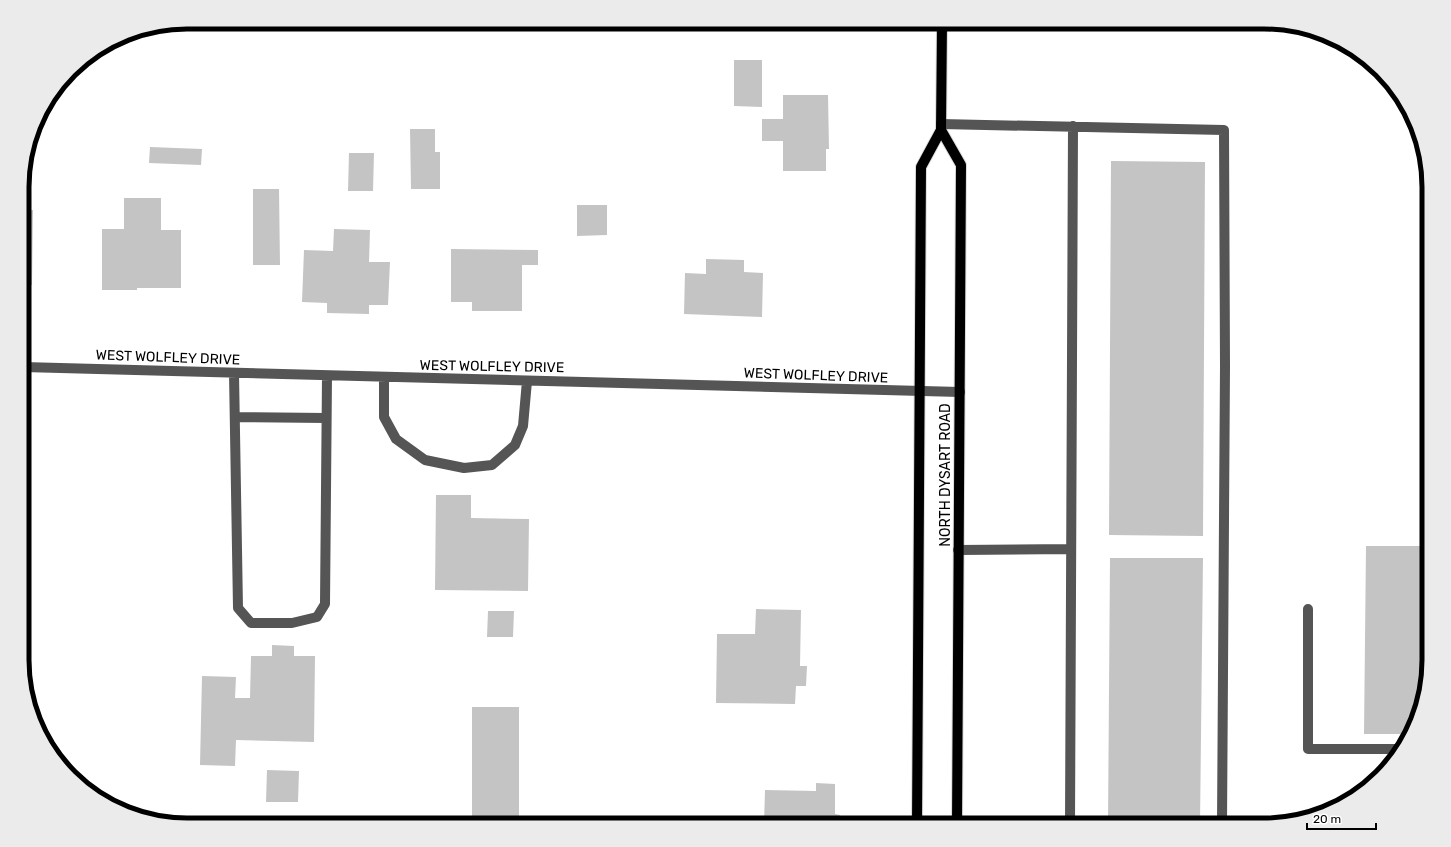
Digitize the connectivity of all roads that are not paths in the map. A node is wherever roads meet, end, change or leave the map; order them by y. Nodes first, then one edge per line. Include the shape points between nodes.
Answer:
1 (942, 29) edge
2 (1074, 126) junction
3 (941, 127) junction
4 (29, 368) edge
5 (234, 373) junction
6 (327, 376) junction
7 (384, 377) junction
8 (527, 381) junction
9 (919, 392) junction
10 (960, 392) junction
11 (235, 417) junction
12 (326, 418) junction
13 (1071, 549) junction
14 (958, 550) junction
15 (1308, 609) dead end
16 (1394, 749) edge
17 (917, 818) edge
18 (957, 818) edge
19 (1070, 818) edge
20 (1222, 818) edge

1 - 3 main road, NORTH DYSART ROAD
2 - 3 street
2 - 13 street
2 - 20 street via 1224,130
3 - 9 main road, NORTH DYSART ROAD via 921,167
3 - 10 main road, NORTH DYSART ROAD via 961,165
4 - 5 street, WEST WOLFLEY DRIVE
5 - 6 street, WEST WOLFLEY DRIVE
5 - 11 street
6 - 7 street, WEST WOLFLEY DRIVE
6 - 12 street
7 - 8 street, WEST WOLFLEY DRIVE
7 - 8 street via 384,417 396,439 425,460 464,468 492,465 515,445 523,426
8 - 9 street, WEST WOLFLEY DRIVE
9 - 10 street, WEST WOLFLEY DRIVE
9 - 17 main road, NORTH DYSART ROAD
10 - 14 main road, NORTH DYSART ROAD
11 - 12 street
11 - 12 street via 238,608 252,622 258,623 292,623 317,617 325,604
13 - 14 street
13 - 19 street
14 - 18 main road, NORTH DYSART ROAD
15 - 16 street via 1308,749

